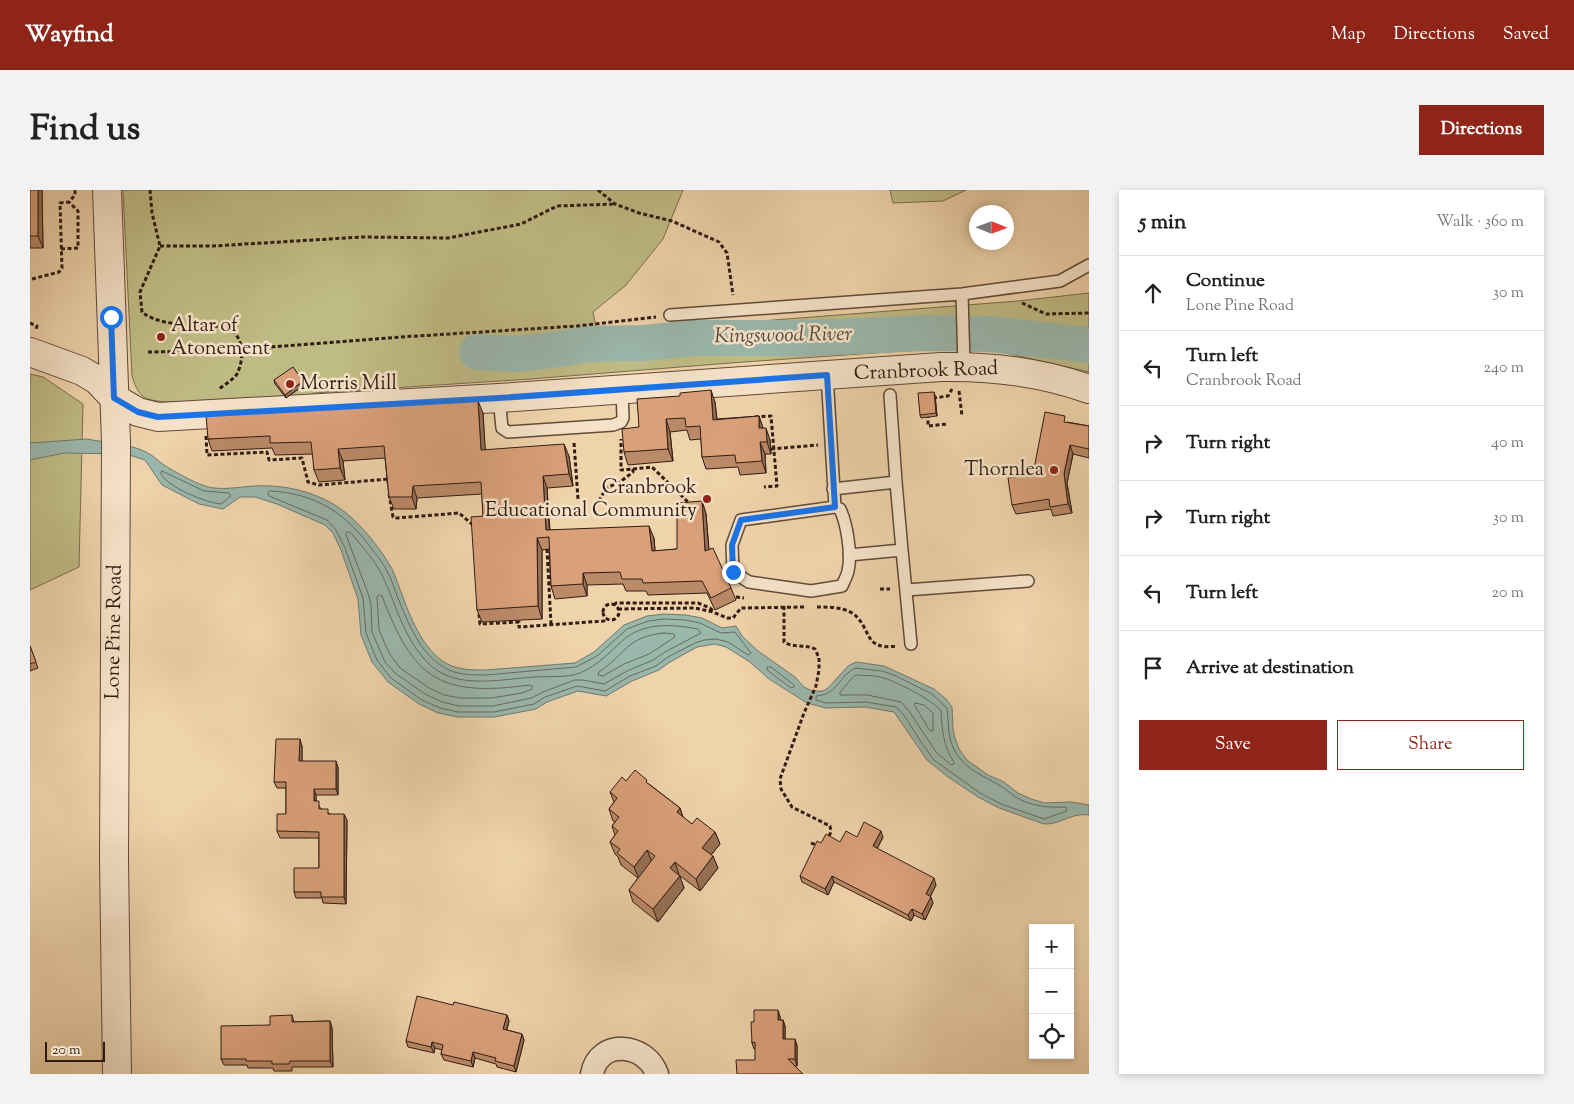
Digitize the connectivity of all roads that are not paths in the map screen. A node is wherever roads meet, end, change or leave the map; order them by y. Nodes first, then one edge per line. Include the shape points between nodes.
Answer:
1 (107, 190) edge
2 (1089, 265) edge
3 (962, 294) junction
4 (670, 315) road end
5 (30, 352) edge
6 (964, 357) junction
7 (827, 375) junction
8 (1089, 389) edge
9 (890, 395) dead end
10 (114, 398) junction
11 (896, 482) junction
12 (833, 489) junction
13 (835, 507) junction
14 (902, 550) junction
15 (849, 555) junction
16 (1028, 581) dead end
17 (906, 590) junction
18 (911, 644) road end
19 (117, 1074) edge
20 (592, 1074) edge
21 (657, 1074) edge

1 - 10 street, Lone Pine Road
2 - 3 lane via 1060,281
3 - 4 lane
3 - 6 lane
5 - 10 street, Cranbrook Road via 97,380
6 - 7 street, Cranbrook Road
6 - 8 street, Cranbrook Road via 986,367 1028,372
7 - 10 street, Cranbrook Road via 158,417 138,412
7 - 12 lane
9 - 11 lane
10 - 19 street, Lone Pine Road
11 - 12 lane
11 - 14 lane
12 - 13 lane
13 - 15 lane via 840,509 844,518
13 - 15 lane via 741,520 732,545 733,572 749,582 811,591 842,586 848,572
14 - 15 lane
14 - 17 lane
16 - 17 lane
17 - 18 lane
20 - 21 street via 604,1054 619,1049 646,1057

